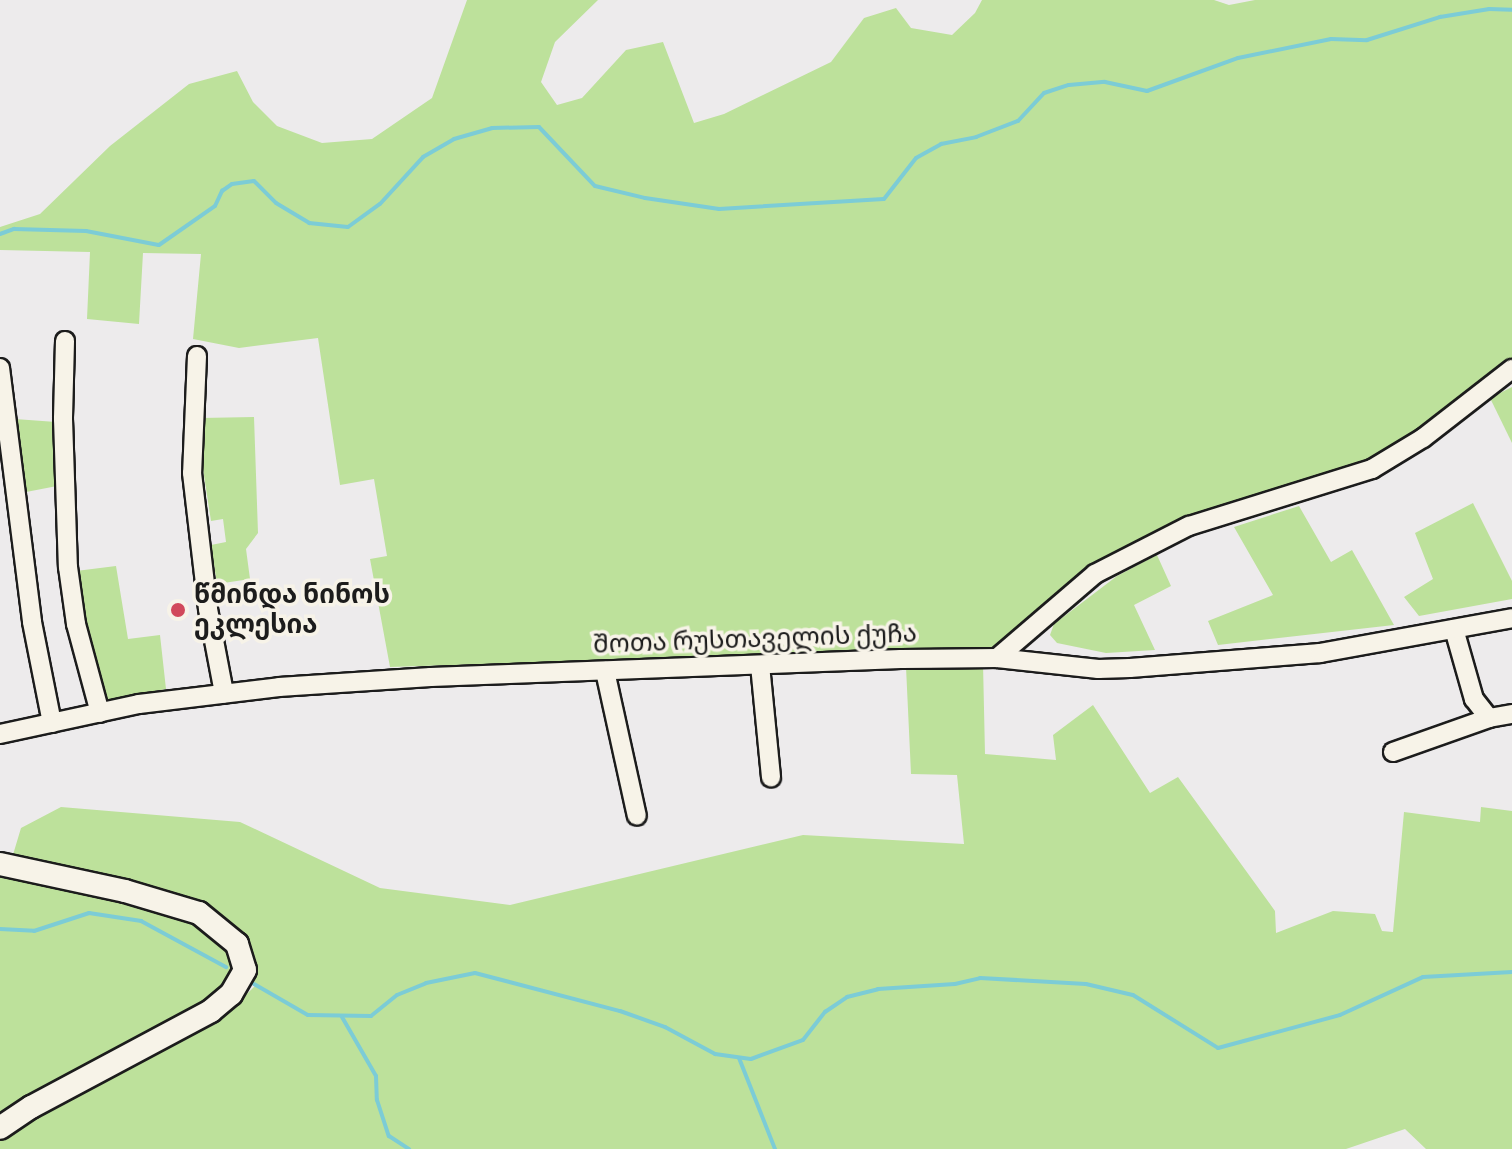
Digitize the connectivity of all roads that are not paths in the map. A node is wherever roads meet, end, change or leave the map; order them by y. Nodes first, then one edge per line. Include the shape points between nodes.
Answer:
1 (65, 341) dead end
2 (197, 356) dead end
3 (0, 368) edge
4 (1512, 369) edge
5 (1512, 618) edge
6 (1454, 629) junction
7 (997, 658) junction
8 (760, 665) junction
9 (605, 671) junction
10 (224, 693) junction
11 (100, 713) junction
12 (1512, 714) edge
13 (1489, 718) junction
14 (52, 723) junction
15 (0, 734) edge
16 (1393, 752) dead end
17 (771, 777) dead end
18 (637, 816) dead end
19 (0, 864) edge
20 (0, 1128) edge

1 - 11 street via 68,567 76,624
2 - 10 street via 192,473
3 - 14 street via 32,622
4 - 7 street via 1423,438 1372,469 1189,526 1095,574
5 - 6 street, შოთა რუსთაველის ქუჩა
6 - 7 street, შოთა რუსთაველის ქუჩა via 1320,653 1130,668
6 - 13 street via 1474,699
7 - 8 street, შოთა რუსთაველის ქუჩა
8 - 9 street, შოთა რუსთაველის ქუჩა
8 - 17 street
9 - 10 street, შოთა რუსთაველის ქუჩა via 431,677
9 - 18 street
10 - 11 street, შოთა რუსთაველის ქუჩა
11 - 14 street, შოთა რუსთაველის ქუჩა
12 - 13 street
13 - 16 street
14 - 15 street, შოთა რუსთაველის ქუჩა
19 - 20 street via 199,913 237,944 245,970 231,994 211,1011

